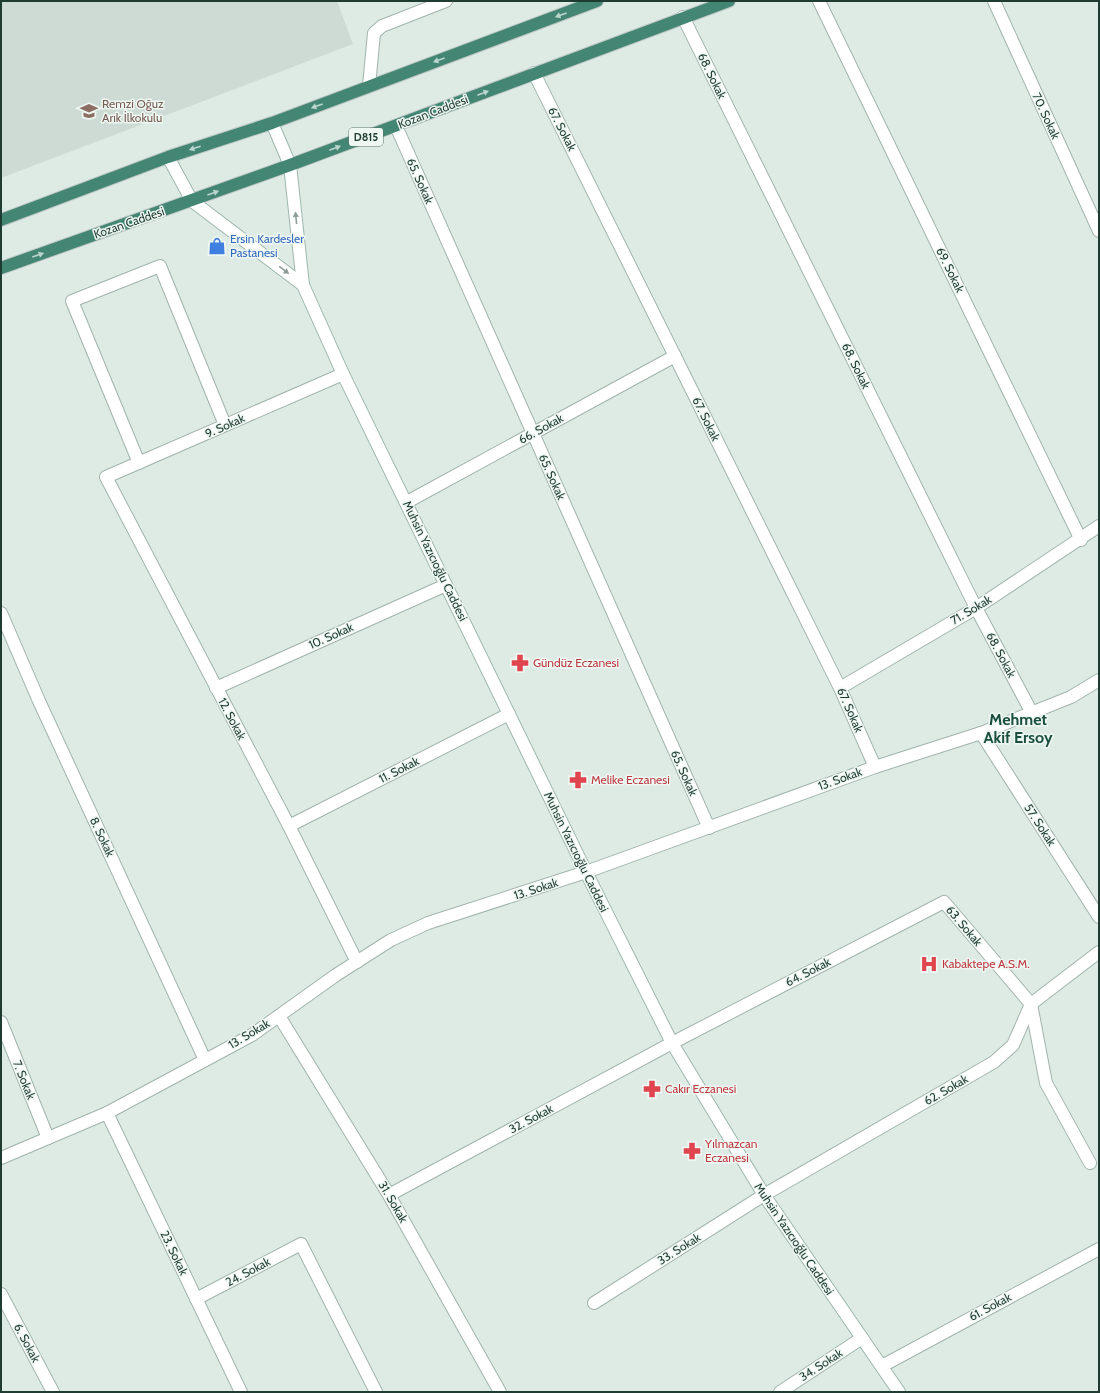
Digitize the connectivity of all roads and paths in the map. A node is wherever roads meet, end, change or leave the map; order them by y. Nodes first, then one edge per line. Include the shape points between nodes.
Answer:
1 (446, 1) edge
2 (598, 1) edge
3 (729, 1) edge
4 (819, 1) edge
5 (994, 1) edge
6 (683, 17) junction
7 (534, 73) junction
8 (369, 86) junction
9 (272, 123) junction
10 (396, 126) junction
11 (168, 157) junction
12 (290, 165) junction
13 (192, 201) junction
14 (1, 220) edge
15 (1099, 231) edge
16 (1, 268) edge
17 (303, 285) junction
18 (675, 356) junction
19 (343, 374) junction
20 (226, 425) junction
21 (533, 433) junction
22 (139, 463) junction
23 (106, 477) joint
24 (407, 502) junction
25 (1099, 526) edge
26 (1081, 540) junction
27 (446, 584) junction
28 (976, 608) junction
29 (1, 613) edge
30 (1099, 680) edge
31 (216, 688) junction
32 (840, 688) junction
33 (1032, 713) junction
34 (508, 714) junction
35 (981, 733) junction
36 (875, 767) junction
37 (289, 826) junction
38 (709, 828) junction
39 (586, 872) junction
40 (944, 902) joint
41 (1099, 917) edge
42 (1099, 952) edge
43 (357, 962) junction
44 (1031, 1004) junction
45 (279, 1016) junction
46 (1, 1022) edge
47 (672, 1043) junction
48 (205, 1060) junction
49 (107, 1113) junction
50 (48, 1138) junction
51 (1, 1158) edge
52 (1090, 1162) dead end
53 (390, 1195) junction
54 (764, 1195) junction
55 (1099, 1249) edge
56 (1, 1294) edge
57 (196, 1299) junction
58 (594, 1303) dead end
59 (862, 1338) junction
60 (882, 1366) junction
61 (53, 1392) edge
62 (241, 1392) edge
63 (376, 1392) edge
64 (500, 1392) edge
65 (780, 1392) edge
66 (899, 1392) edge

1 - 8 street via 382,26 374,33
2 -> 8 highway
3 - 6 highway, Kozan Caddesi / D815
4 - 26 street, 69. Sokak
5 - 15 street, 70. Sokak
6 - 7 highway, Kozan Caddesi / D815
6 - 28 street, 68. Sokak
10 -> 7 highway, Kozan Caddesi / D815
7 - 18 street, 67. Sokak
8 -> 9 highway
9 -> 11 highway
9 - 12 street
12 -> 10 highway, Kozan Caddesi / D815
10 - 21 street, 65. Sokak
11 - 13 street
11 - 14 highway
13 -> 12 highway, Kozan Caddesi / D815
17 -> 12 street
16 -> 13 highway, Kozan Caddesi / D815
13 -> 17 street
17 - 19 street, Muhsin Yazıcıoğlu Caddesi
18 - 21 street, 66. Sokak
18 - 32 street, 67. Sokak
19 - 20 street, 9. Sokak
19 - 24 street, Muhsin Yazıcıoğlu Caddesi
20 - 22 street, 9. Sokak
20 - 22 street via 160,266 72,301
21 - 24 street, 66. Sokak
21 - 38 street, 65. Sokak
22 - 23 street, 9. Sokak
23 - 31 street, 12. Sokak
24 - 27 street, Muhsin Yazıcıoğlu Caddesi
25 - 26 street, 71. Sokak
26 - 28 street, 71. Sokak
27 - 31 street, 10. Sokak
27 - 34 street, Muhsin Yazıcıoğlu Caddesi
28 - 32 street, 71. Sokak
28 - 33 street, 68. Sokak
29 - 48 street, 8. Sokak
30 - 33 street, 13. Sokak via 1071,697
31 - 37 street, 12. Sokak
32 - 36 street, 67. Sokak
33 - 35 street, 13. Sokak
34 - 37 street, 11. Sokak
34 - 39 street, Muhsin Yazıcıoğlu Caddesi
35 - 36 street, 13. Sokak
35 - 41 street, 57. Sokak
36 - 38 street, 13. Sokak
37 - 43 street, 12. Sokak
38 - 39 street, 13. Sokak
39 - 43 street, 13. Sokak via 428,923 391,940
39 - 47 street, Muhsin Yazıcıoğlu Caddesi
40 - 44 street, 63. Sokak
40 - 47 street, 64. Sokak
42 - 44 street, 62. Sokak
43 - 45 street, 13. Sokak
44 - 52 street via 1046,1084
44 - 54 street, 62. Sokak via 1013,1045 994,1062
45 - 48 street, 13. Sokak
45 - 53 street, 31. Sokak
46 - 50 street, 7. Sokak
47 - 53 street, 32. Sokak
47 - 54 street, Muhsin Yazıcıoğlu Caddesi
48 - 49 street, 13. Sokak
49 - 50 street, 13. Sokak
49 - 57 street, 23. Sokak
50 - 51 street, 13. Sokak
53 - 64 street, 31. Sokak
54 - 58 street, 33. Sokak
54 - 59 street, Muhsin Yazıcıoğlu Caddesi
55 - 60 street, 61. Sokak
56 - 61 street, 6. Sokak
57 - 62 street, 23. Sokak
57 - 63 street, 24. Sokak via 301,1244
59 - 60 street, Muhsin Yazıcıoğlu Caddesi
59 - 65 street, 34. Sokak
60 - 66 street, Muhsin Yazıcıoğlu Caddesi

